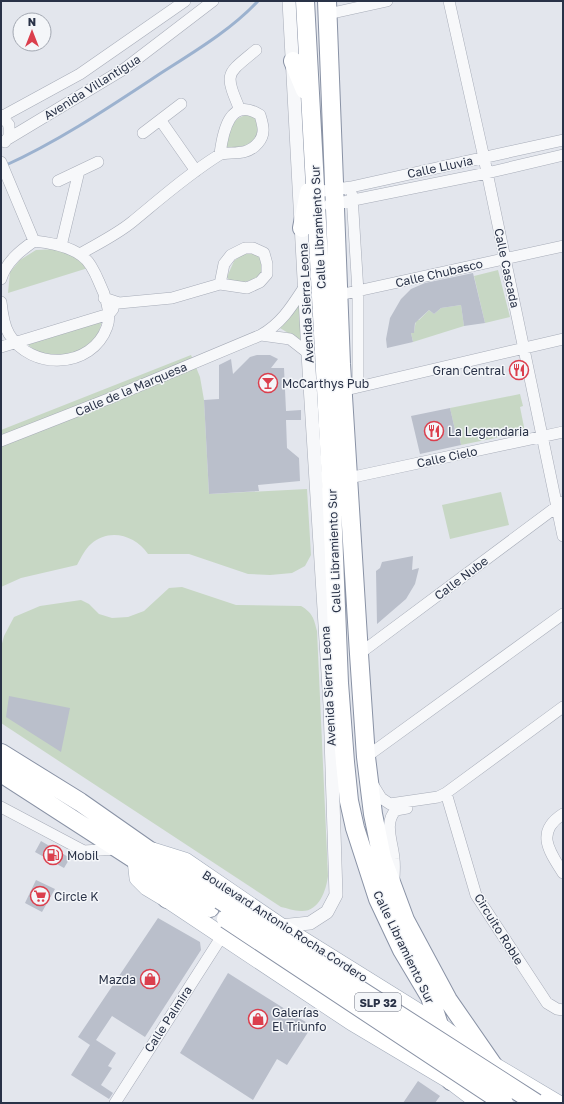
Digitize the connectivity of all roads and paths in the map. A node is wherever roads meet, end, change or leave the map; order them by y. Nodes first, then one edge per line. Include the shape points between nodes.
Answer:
1 (185, 1) edge
2 (213, 1) edge
3 (289, 1) edge
4 (304, 1) edge
5 (387, 1) edge
6 (448, 1) edge
7 (328, 8) edge
8 (256, 50) dead end
9 (293, 61) junction
10 (181, 104) dead end
11 (310, 104) junction
12 (240, 110) junction
13 (2, 116) edge
14 (161, 120) junction
15 (143, 133) dead end
16 (563, 140) edge
17 (4, 142) edge
18 (220, 154) junction
19 (563, 155) edge
20 (484, 158) junction
21 (1, 162) edge
22 (98, 162) dead end
23 (314, 168) junction
24 (79, 171) junction
25 (196, 171) junction
26 (487, 173) junction
27 (58, 181) dead end
28 (340, 194) junction
29 (316, 199) junction
30 (352, 201) junction
31 (302, 228) junction
32 (34, 241) junction
33 (61, 246) junction
34 (563, 246) edge
35 (80, 254) junction
36 (6, 258) edge
37 (505, 258) junction
38 (1, 278) edge
39 (220, 284) junction
40 (305, 286) junction
41 (358, 292) junction
42 (339, 295) junction
43 (104, 298) junction
44 (1, 302) edge
45 (119, 303) junction
46 (109, 314) junction
47 (8, 333) junction
48 (261, 335) junction
49 (563, 339) edge
50 (16, 343) junction
51 (1, 346) edge
52 (523, 347) junction
53 (308, 353) junction
54 (343, 390) junction
55 (563, 432) edge
56 (542, 436) junction
57 (1, 441) edge
58 (340, 480) junction
59 (560, 504) edge
60 (563, 536) edge
61 (563, 614) edge
62 (359, 654) junction
63 (339, 683) junction
64 (330, 706) junction
65 (563, 708) edge
66 (1, 753) edge
67 (366, 757) junction
68 (1, 773) edge
69 (368, 775) junction
70 (446, 793) junction
71 (1, 807) edge
72 (395, 807) junction
73 (451, 810) junction
74 (563, 814) edge
75 (118, 849) junction
76 (143, 855) junction
77 (563, 873) edge
78 (393, 893) junction
79 (194, 897) junction
80 (167, 899) junction
81 (216, 905) junction
82 (280, 926) junction
83 (222, 936) junction
84 (563, 1010) edge
85 (439, 1025) junction
86 (493, 1065) junction
87 (451, 1081) junction
88 (115, 1103) edge
89 (480, 1103) edge
90 (504, 1103) edge
91 (536, 1103) edge
92 (557, 1103) edge

1 - 13 street, Avenida Villantigua via 80,74
2 - 17 street, Avenida Villantigua via 124,70
3 - 9 street, Avenida Sierra Leona
4 - 11 highway, Calle Libramiento Sur
5 - 7 street
6 - 20 street, Calle Cascada
7 - 28 highway, Calle Libramiento Sur
8 - 12 street via 232,70 229,76
9 - 11 highway
9 - 31 street, Avenida Sierra Leona
10 - 14 street
11 - 23 highway, Calle Libramiento Sur
12 - 18 street via 230,117 222,136
12 - 18 street via 251,109 260,115 264,128 262,137 257,145 246,151
13 - 17 street via 10,130
14 - 15 street
14 - 25 street
16 - 20 street, Calle Lluvia
18 - 25 street
19 - 26 street, Calle Lluvia
20 - 26 street, Calle Cascada
20 - 28 street, Calle Lluvia
21 - 32 street
22 - 24 street
23 - 29 highway, Calle Libramiento Sur
23 - 31 highway
24 - 27 street
24 - 33 street
25 - 35 street via 171,188 131,223
26 - 30 street, Calle Lluvia
26 - 37 street, Calle Cascada
28 - 29 street, Calle Lluvia
28 - 30 street, Calle Lluvia
28 - 30 street
28 - 42 highway, Calle Libramiento Sur
29 - 54 highway, Calle Libramiento Sur
30 - 41 street
31 - 40 street, Avenida Sierra Leona
32 - 33 street
32 - 36 street
33 - 35 street
34 - 37 street, Calle Chubasco
35 - 43 street via 91,264
36 - 38 street
37 - 41 street, Calle Chubasco
37 - 52 street, Calle Cascada
39 - 39 street via 224,264 231,255 245,248 253,248 264,254 267,274 260,282 247,288
39 - 45 street via 172,298
40 - 48 street, Calle de la Marquesa via 274,328
40 - 53 street, Avenida Sierra Leona
41 - 42 street, Calle Chubasco
41 - 54 street
42 - 54 highway, Calle Libramiento Sur
43 - 45 street
43 - 46 street
44 - 47 street
45 - 46 street
46 - 50 street
46 - 50 street via 107,326 101,337 91,350 76,358 56,362 38,358
47 - 50 street
47 - 51 street
48 - 53 street via 290,339
48 - 57 street, Calle de la Marquesa
49 - 52 street
50 - 51 street
52 - 54 street
52 - 56 street, Calle Cascada
53 - 64 street, Avenida Sierra Leona
54 - 58 highway, Calle Libramiento Sur
55 - 56 street, Calle Cielo
56 - 58 street, Calle Cielo
56 - 59 street, Calle Cascada
58 - 62 highway, Calle Libramiento Sur
58 - 63 highway, Calle Libramiento Sur
59 - 60 street, Calle Cascada
59 - 62 street, Calle Nube
61 - 67 street
62 - 67 highway, Calle Libramiento Sur
63 - 64 highway
63 - 85 highway, Calle Libramiento Sur via 344,762 355,828 378,899 402,950 430,997
64 - 82 street, Avenida Sierra Leona via 336,895 327,912 310,923
65 - 70 street
66 - 76 highway, SLP 32 via 80,802
67 - 69 highway, Calle Libramiento Sur
68 - 75 highway, SLP 32
69 - 72 street via 381,798
69 - 78 highway, Calle Libramiento Sur via 377,840
70 - 72 street
70 - 73 street, Circuito Roble
71 - 75 street via 84,851
72 - 73 street via 430,803
72 - 78 street via 389,824 395,860
73 - 84 street, Circuito Roble via 476,895 547,1004
74 - 77 street via 548,827 546,840
75 - 76 highway, SLP 32
76 - 79 highway, SLP 32
76 - 80 main road via 138,878 147,887
76 - 81 highway, SLP 32
76 - 82 main road, Boulevard Antonio Rocha Cordero via 185,861
78 - 86 highway, Calle Libramiento Sur via 416,943 448,1000
79 - 80 highway
79 - 81 highway, SLP 32
80 - 83 main road
81 - 90 highway, SLP 32, bridge
81 - 91 highway, SLP 32, bridge
82 - 85 main road, Boulevard Antonio Rocha Cordero
83 - 87 main road via 352,1022
83 - 88 street, Calle Palmira
85 - 86 main road, Boulevard Antonio Rocha Cordero
85 - 87 highway, Calle Libramiento Sur
86 - 92 main road, Boulevard Antonio Rocha Cordero
87 - 89 main road

